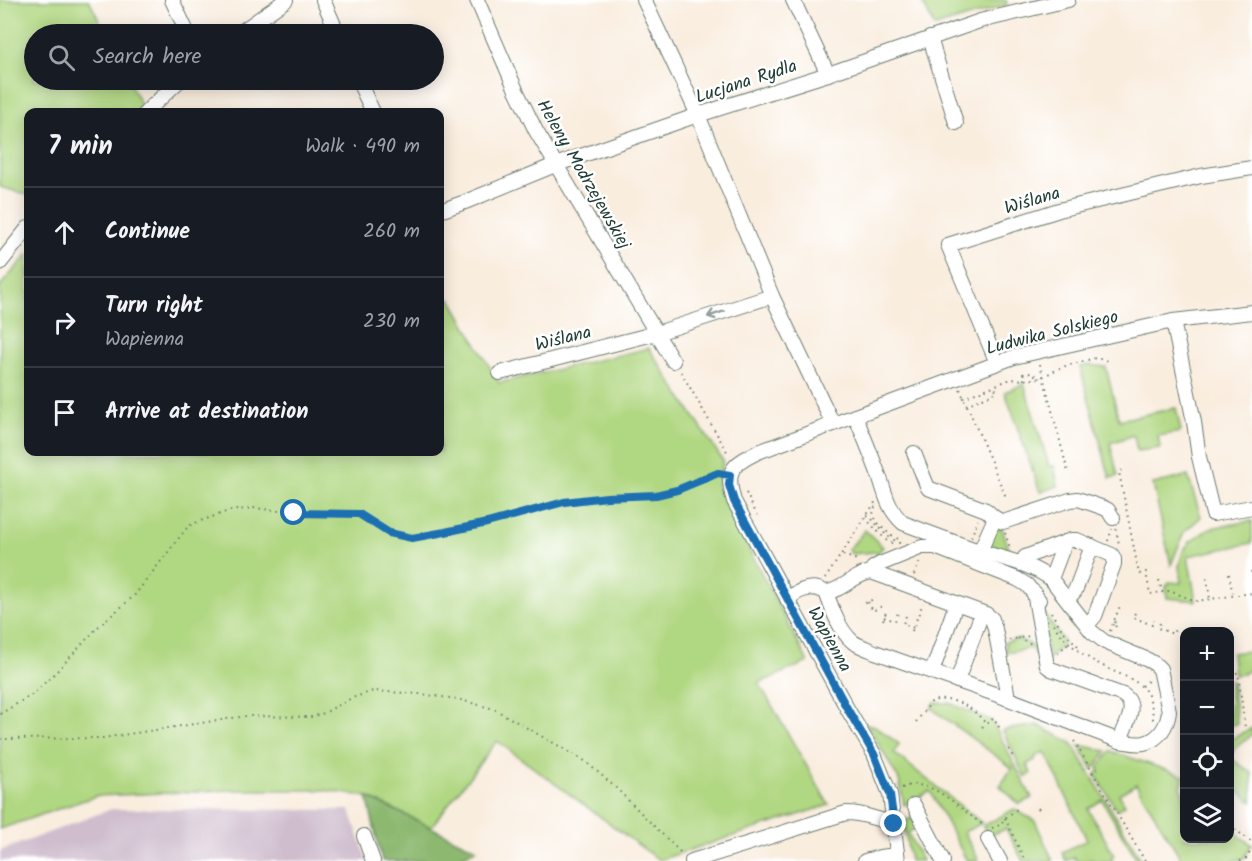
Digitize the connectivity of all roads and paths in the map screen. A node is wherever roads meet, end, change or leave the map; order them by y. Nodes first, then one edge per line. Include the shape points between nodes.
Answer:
1 (172, 0) edge
2 (286, 0) edge
3 (323, 0) edge
4 (477, 0) edge
5 (644, 0) edge
6 (794, 0) edge
7 (1068, 0) edge
8 (183, 24) edge
9 (252, 24) edge
10 (334, 24) edge
11 (930, 38) junction
12 (828, 74) junction
13 (169, 90) edge
14 (363, 90) edge
15 (150, 108) edge
16 (372, 108) edge
17 (698, 115) junction
18 (956, 123) dead end
19 (555, 165) junction
20 (1252, 168) edge
21 (444, 210) edge
22 (24, 233) edge
23 (0, 263) edge
24 (772, 297) junction
25 (1252, 312) edge
26 (1173, 321) junction
27 (657, 333) junction
28 (1038, 357) dead end
29 (673, 360) joint
30 (1111, 362) dead end
31 (998, 363) junction
32 (500, 373) dead end
33 (1043, 376) junction
34 (1040, 378) junction
35 (1024, 380) junction
36 (957, 383) dead end
37 (994, 386) junction
38 (981, 392) junction
39 (963, 398) junction
40 (984, 398) junction
41 (966, 405) junction
42 (855, 416) junction
43 (833, 424) junction
44 (914, 453) dead end
45 (733, 470) junction
46 (1122, 470) dead end
47 (1068, 472) dead end
48 (744, 489) dead end
49 (1006, 497) dead end
50 (1252, 507) edge
51 (1132, 515) dead end
52 (866, 517) junction
53 (995, 518) junction
54 (760, 520) dead end
55 (1117, 521) junction
56 (976, 523) dead end
57 (1005, 533) dead end
58 (1137, 534) dead end
59 (1131, 536) junction
60 (1109, 537) dead end
61 (970, 540) dead end
62 (1065, 542) junction
63 (1009, 544) dead end
64 (900, 546) dead end
65 (1092, 546) junction
66 (981, 551) junction
67 (1120, 552) dead end
68 (842, 554) junction
69 (1140, 554) dead end
70 (1134, 555) junction
71 (860, 561) dead end
72 (918, 564) dead end
73 (1022, 564) junction
74 (917, 569) dead end
75 (871, 572) junction
76 (1229, 574) dead end
77 (827, 576) dead end
78 (1207, 578) dead end
79 (1051, 579) junction
80 (1159, 580) dead end
81 (826, 592) junction
82 (1162, 592) junction
83 (1252, 593) edge
84 (1233, 596) junction
85 (876, 597) dead end
86 (787, 599) junction
87 (1068, 599) junction
88 (1210, 600) junction
89 (1041, 601) junction
90 (956, 604) junction
91 (882, 606) dead end
92 (922, 606) dead end
93 (1120, 606) dead end
94 (887, 609) dead end
95 (898, 613) dead end
96 (982, 613) junction
97 (1135, 613) dead end
98 (906, 616) dead end
99 (1154, 620) dead end
100 (1160, 623) dead end
101 (1087, 625) junction
102 (1112, 629) dead end
103 (1175, 629) dead end
104 (1028, 636) dead end
105 (1018, 638) junction
106 (1004, 641) dead end
107 (1068, 643) junction
108 (1036, 646) dead end
109 (1061, 649) dead end
110 (932, 672) junction
111 (1234, 673) edge
112 (1150, 678) dead end
113 (957, 681) junction
114 (1142, 686) dead end
115 (1006, 698) junction
116 (0, 714) edge
117 (916, 722) dead end
118 (986, 724) junction
119 (982, 727) dead end
120 (1245, 728) dead end
121 (1000, 729) dead end
122 (0, 739) edge
123 (1074, 741) dead end
124 (1120, 741) junction
125 (1010, 749) dead end
126 (1014, 759) dead end
127 (1098, 769) dead end
128 (1092, 773) junction
129 (897, 791) dead end
130 (1020, 807) dead end
131 (1038, 808) dead end
132 (1040, 812) dead end
133 (1005, 818) junction
134 (893, 821) junction
135 (1234, 829) edge
136 (364, 836) dead end
137 (988, 839) dead end
138 (1252, 842) edge
139 (1252, 849) edge
140 (897, 858) edge
141 (373, 861) edge
142 (687, 861) edge
143 (692, 861) edge
144 (865, 861) edge
145 (943, 861) edge
146 (1000, 861) edge
147 (1025, 861) edge
148 (1144, 861) edge
149 (1240, 861) edge

1 - 8 street
2 - 9 street
3 - 10 street
4 - 19 street, Heleny Modrzejewskiej via 516,90
5 - 17 street
6 - 12 street
7 - 11 street, Lucjana Rydla via 980,21
11 - 12 street, Lucjana Rydla
11 - 18 street
12 - 17 street, Lucjana Rydla
13 - 15 street
14 - 16 street
17 - 19 street, Lucjana Rydla
17 - 24 street
19 - 21 street, Lucjana Rydla
19 - 27 street, Heleny Modrzejewskiej
20 - 31 street, Wiślana via 1201,176 1059,210 948,245
22 - 23 street
24 -> 27 street, Wiślana
24 - 43 street
25 - 26 street, Ludwika Solskiego
26 - 31 street, Ludwika Solskiego
26 - 50 street via 1214,514
27 - 29 street, Heleny Modrzejewskiej
27 - 32 street, Wiślana
28 - 33 path
29 - 45 path
30 - 33 path via 1091,359
31 - 42 street, Ludwika Solskiego
33 - 34 path
33 - 47 path
34 - 35 path
34 - 35 path via 1029,373 1023,374
35 - 37 path via 1011,379
36 - 39 path
37 - 38 path
37 - 40 path via 996,392
38 - 39 path
38 - 40 path
39 - 41 path
40 - 41 path
41 - 49 path
42 - 43 street, Ludwika Solskiego
42 - 66 street via 895,515 903,523
43 - 45 street, Ludwika Solskiego via 758,452 743,459
44 - 53 street via 928,488 986,510
45 - 86 street, Wapienna via 729,485 734,501
45 - 116 path via 656,495 564,502 412,538 389,533 359,514 255,508 229,511 186,528 134,596 33,694
46 - 55 path
48 - 54 path
51 - 55 path
52 - 52 path via 878,501 873,516 899,543
52 - 64 path via 887,540
52 - 68 path
53 - 55 street via 1003,522 1078,499 1108,510
53 - 66 street
55 - 59 path
55 - 60 path
55 - 67 path
56 - 61 path
57 - 63 path
58 - 59 path
59 - 70 path
62 - 65 street via 1077,540
62 - 73 street via 1025,557
62 - 79 street
65 - 87 street
65 - 101 street via 1110,553 1114,561 1095,616
66 - 73 street
68 - 71 path
68 - 77 path
69 - 70 path
70 - 82 path via 1139,574 1146,572 1150,594
72 - 74 path
73 - 79 street
75 - 81 street
75 - 89 street via 880,564 922,547 935,547 1017,579
75 - 90 street
76 - 84 path
78 - 88 path
79 - 87 street
80 - 82 path
81 - 86 street via 809,588
81 - 110 street via 837,620 855,644
82 - 88 path via 1197,601
83 - 84 path
84 - 88 path
85 - 91 path via 867,602 873,611
86 - 134 street, Wapienna via 874,754 890,794
87 - 101 street
89 - 107 path via 1050,621
89 - 107 path via 1079,650
89 - 124 street via 1047,666 1128,698 1131,711
90 - 96 street
90 - 110 street
92 - 98 path via 913,630 903,624
93 - 102 path
94 - 95 path via 884,619 895,621
96 - 113 street
96 - 115 street via 992,619 995,629
97 - 99 path via 1133,617 1137,620 1152,625
100 - 103 path via 1158,628 1168,633 1173,634
101 - 124 street via 1105,642 1160,669 1169,711 1164,728 1144,743
104 - 105 path
105 - 106 path
105 - 108 path
107 - 109 path
110 - 113 street
111 - 120 path via 1238,673
112 - 114 path
113 - 115 street
115 - 124 street
117 - 118 path via 932,701 946,700 966,705
118 - 119 path
118 - 121 path via 994,718
122 - 142 path via 103,738 246,716 312,717 373,691 457,699 494,709 585,761
123 - 128 path
125 - 126 path
127 - 128 path
128 - 148 path
129 - 133 path via 924,785 990,830
130 - 133 path
131 - 132 path
133 - 147 path
134 - 140 street, Wapienna
134 - 143 street via 846,813
134 - 145 street via 915,808
135 - 138 path
136 - 141 street
137 - 146 street
139 - 149 path
140 - 144 street

